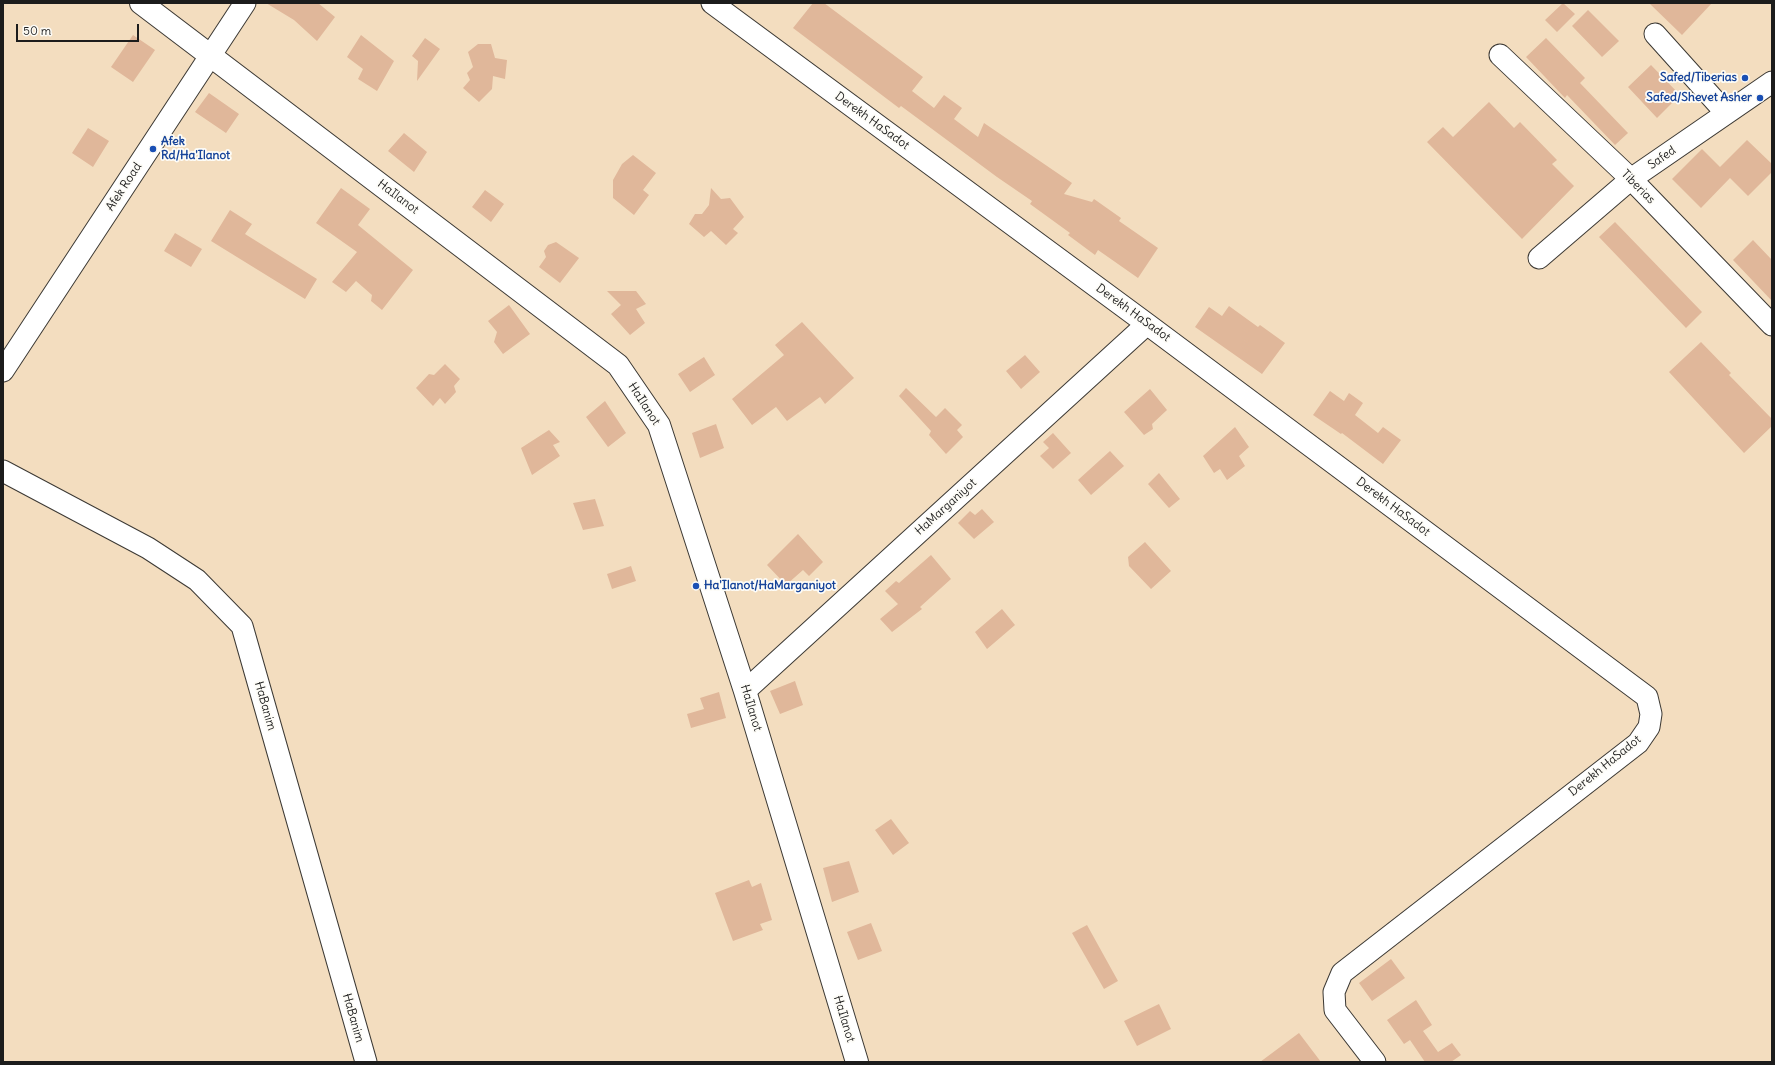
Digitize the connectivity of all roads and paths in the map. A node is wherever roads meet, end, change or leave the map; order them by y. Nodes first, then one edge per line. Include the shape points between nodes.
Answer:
1 (141, 3) edge
2 (245, 3) edge
3 (712, 3) edge
4 (1655, 34) dead end
5 (211, 54) junction
6 (1500, 55) dead end
7 (1772, 82) edge
8 (1726, 113) junction
9 (1631, 180) junction
10 (1539, 258) dead end
11 (1147, 324) junction
12 (1772, 325) edge
13 (3, 372) edge
14 (3, 471) edge
15 (745, 691) junction
16 (366, 1062) edge
17 (857, 1062) edge
18 (1375, 1062) edge

1 - 5 main road, HaIlanot
2 - 5 street, Afek Road
3 - 11 street, Derekh HaSadot
4 - 8 street
5 - 13 street, Afek Road
5 - 15 main road, HaIlanot via 618,365 659,425
6 - 9 street, Tiberias
7 - 8 street, Safed
8 - 9 street, Safed
9 - 10 street, Safed
9 - 12 street, Tiberias
11 - 15 street, HaMarganiyot
11 - 18 street, Derekh HaSadot via 1648,697 1651,714 1649,727 1638,743 1342,973 1334,992 1335,1010
14 - 16 street, HaBanim via 148,548 197,580 242,626
15 - 17 main road, HaIlanot

